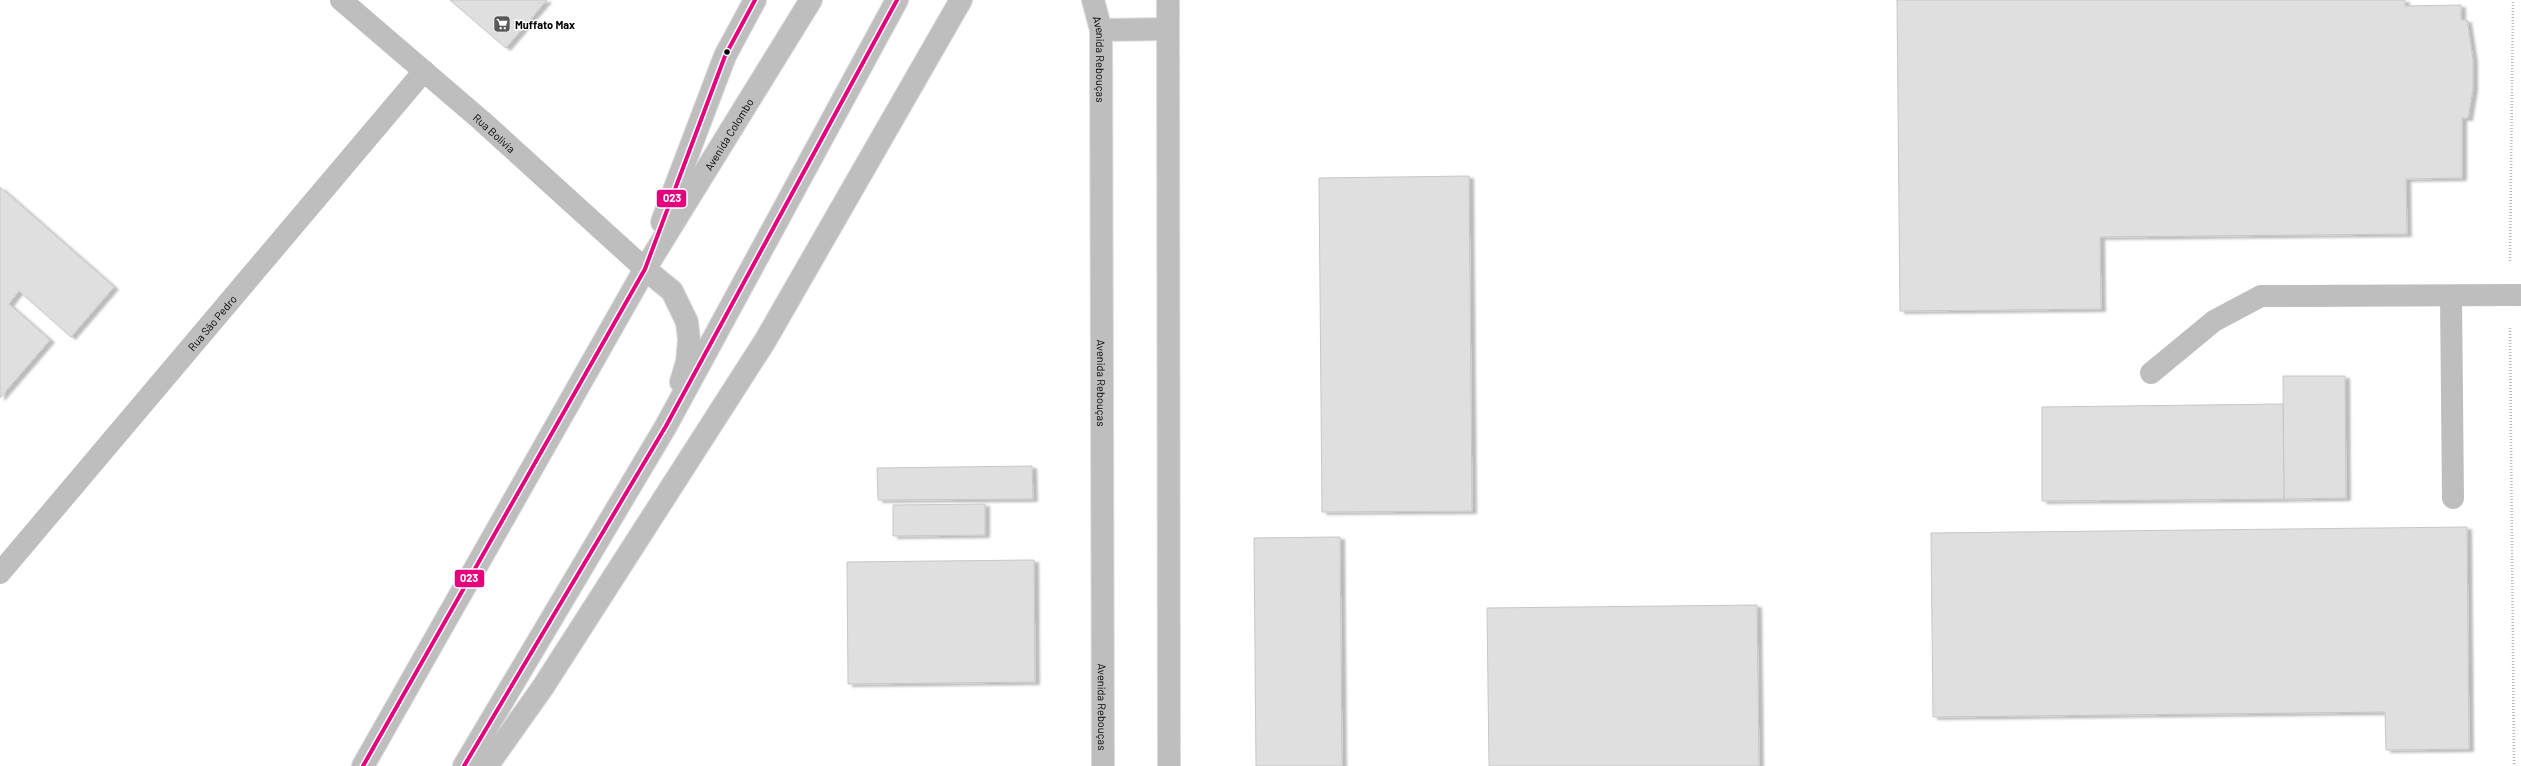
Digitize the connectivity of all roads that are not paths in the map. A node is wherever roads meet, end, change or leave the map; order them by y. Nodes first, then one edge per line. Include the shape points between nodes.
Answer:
1 (341, 0) edge
2 (755, 0) edge
3 (811, 0) edge
4 (897, 0) edge
5 (961, 0) edge
6 (1093, 0) edge
7 (1168, 0) edge
8 (1168, 29) junction
9 (1101, 30) junction
10 (424, 71) junction
11 (645, 268) junction
12 (2515, 295) edge
13 (2451, 296) junction
14 (2151, 373) dead end
15 (666, 426) junction
16 (2453, 498) dead end
17 (0, 573) edge
18 (363, 766) edge
19 (464, 766) edge
20 (487, 766) edge
21 (1103, 766) edge
22 (1169, 766) edge

1 - 10 main road, Rua Bolívia
2 - 11 main road, Avenida Colombo via 725,56
3 - 11 main road, Avenida Colombo
4 - 15 main road
5 - 20 main road via 765,341 543,687
6 - 9 main road, Avenida Rebouças
7 - 8 main road
8 - 9 main road
8 - 22 main road
9 - 21 main road, Avenida Rebouças
10 - 11 main road, Rua Bolívia
10 - 17 main road, Rua São Pedro
11 - 15 main road, Rua Bolívia via 672,291 687,322 690,340 687,362
11 - 18 main road, Avenida Colombo
12 - 13 main road
13 - 14 main road via 2261,296 2214,321
13 - 16 main road
15 - 19 main road

